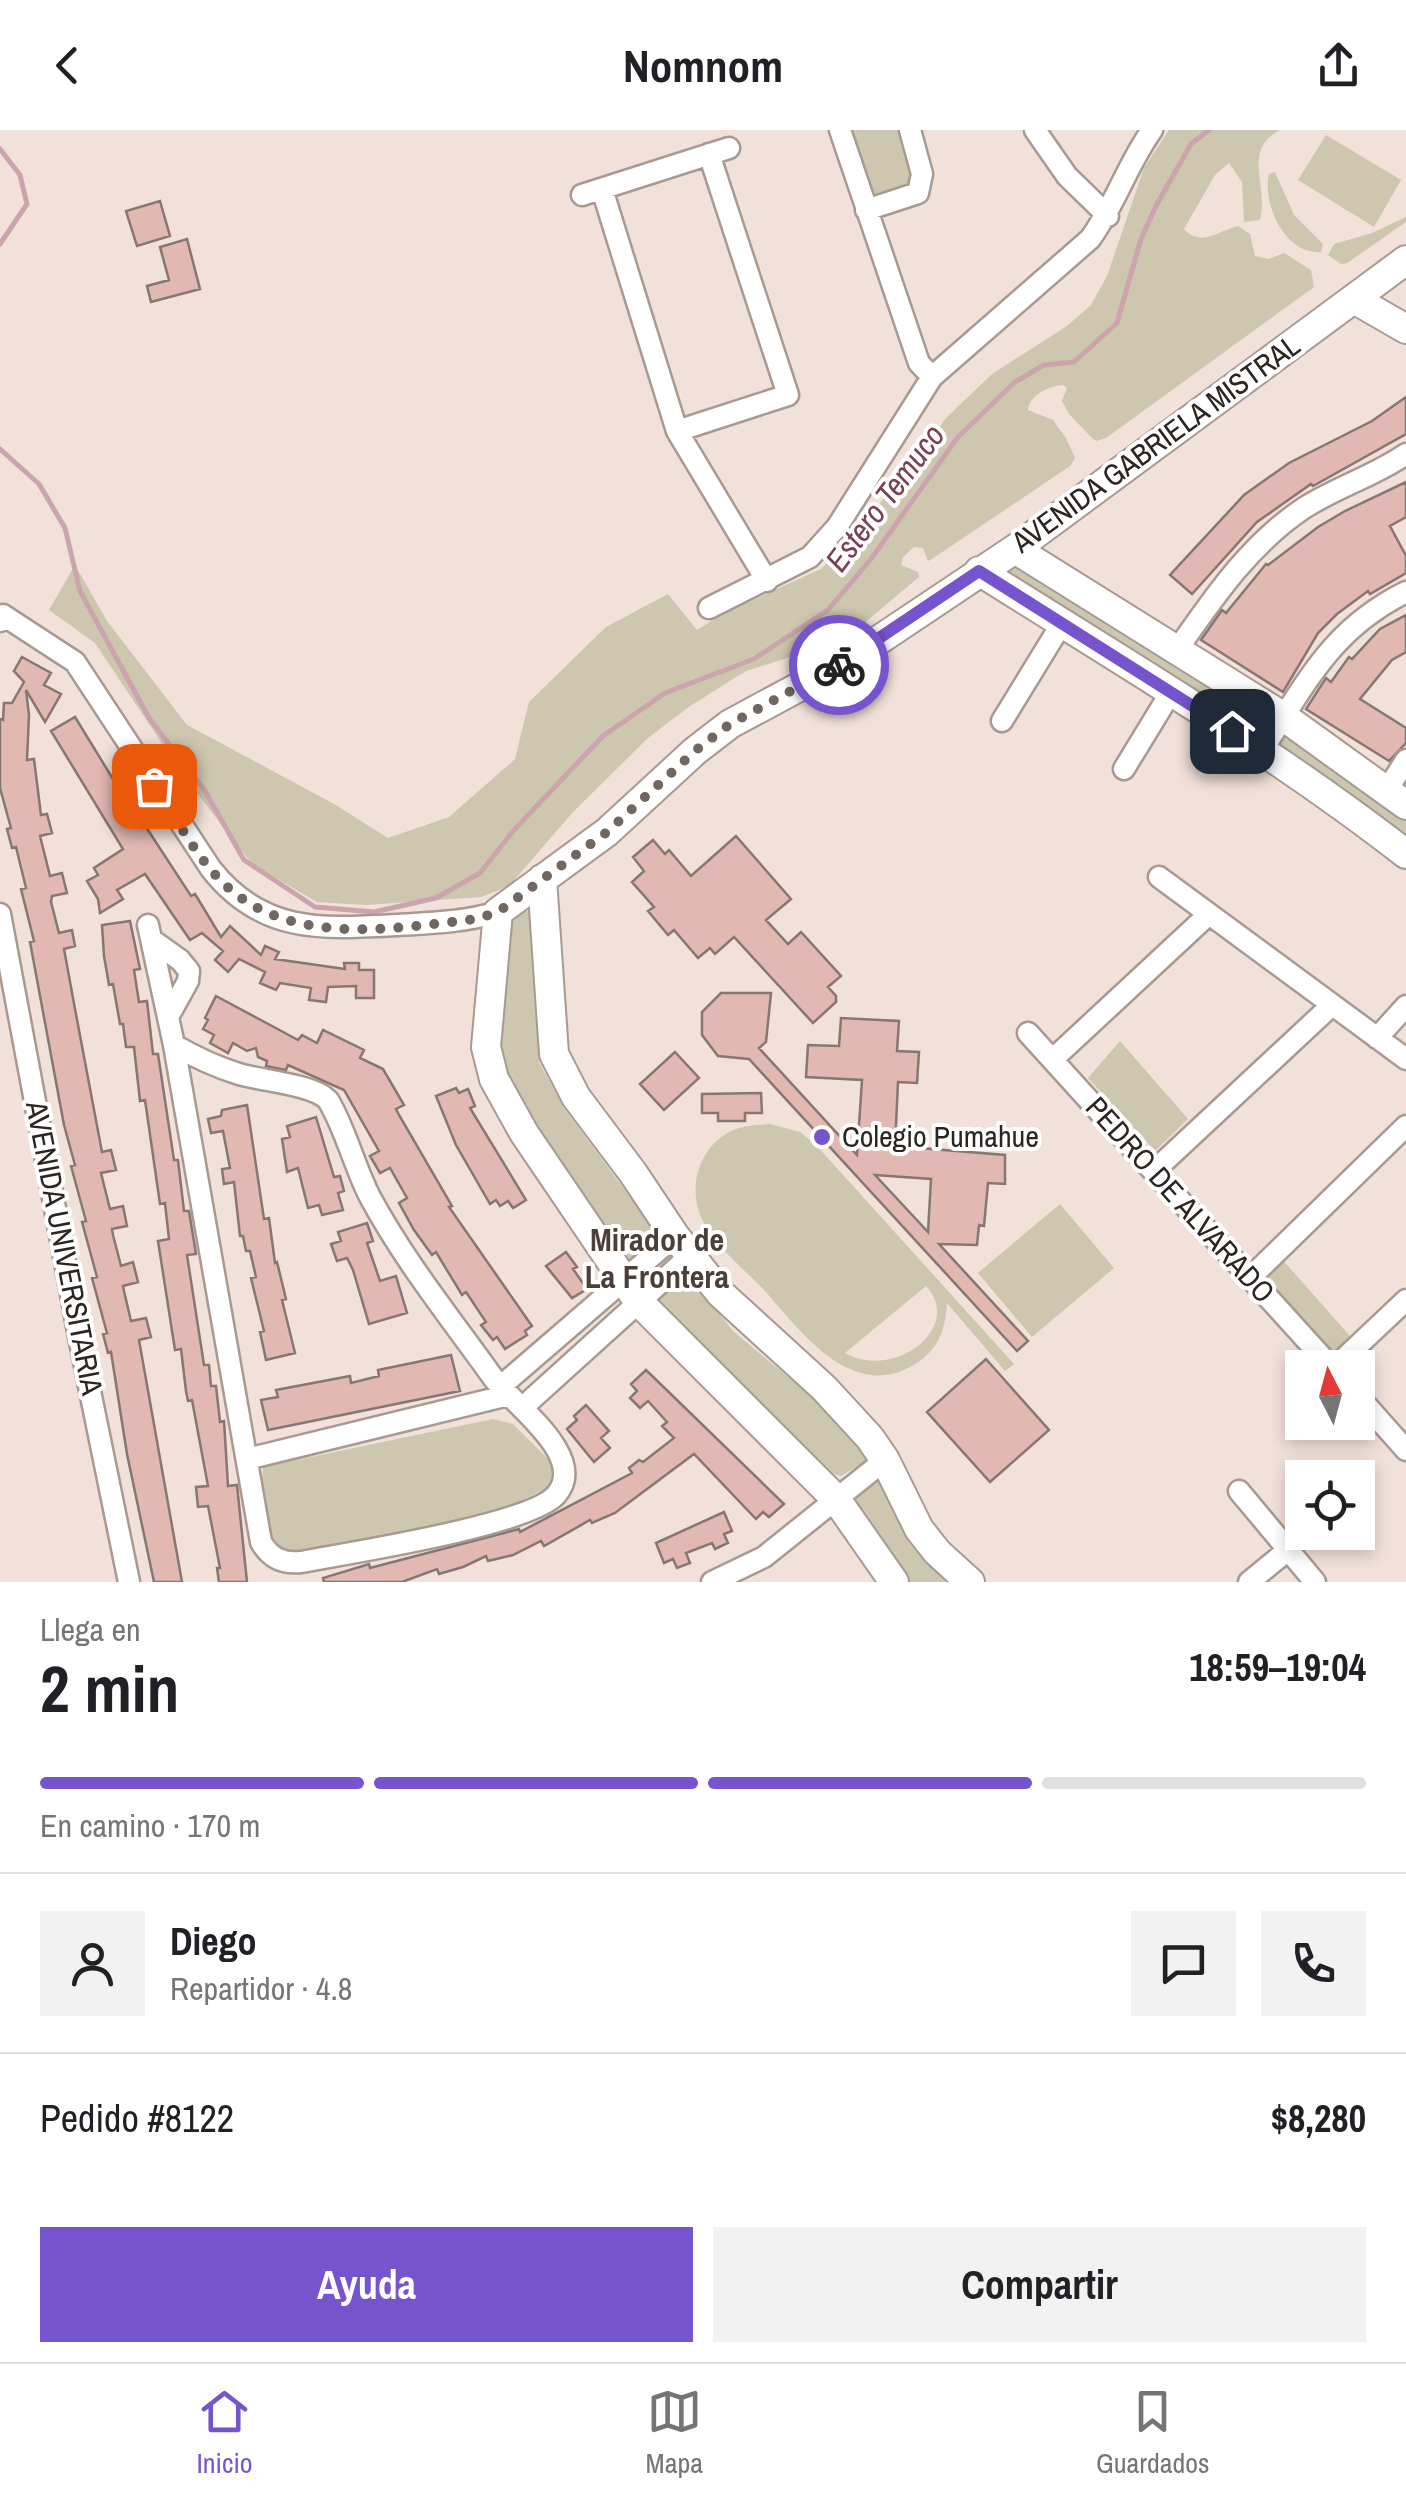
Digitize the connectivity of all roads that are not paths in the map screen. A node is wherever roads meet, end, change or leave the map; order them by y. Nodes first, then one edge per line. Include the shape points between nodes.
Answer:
1 (840, 130) edge
2 (910, 130) edge
3 (1035, 130) edge
4 (1152, 130) edge
5 (866, 210) junction
6 (1108, 216) junction
7 (1399, 274) edge
8 (1354, 299) junction
9 (1406, 329) edge
10 (932, 377) junction
11 (677, 431) junction
12 (1406, 454) edge
13 (1015, 549) junction
14 (979, 571) junction
15 (767, 581) junction
16 (1406, 592) edge
17 (709, 608) dead end
18 (2, 618) edge
19 (1062, 624) junction
20 (1176, 650) junction
21 (1171, 692) junction
22 (1284, 718) junction
23 (1002, 721) dead end
24 (1262, 750) junction
25 (1406, 760) edge
26 (1124, 770) dead end
27 (1396, 798) edge
28 (1406, 854) edge
29 (1159, 877) dead end
30 (542, 879) junction
31 (498, 912) junction
32 (0, 914) edge
33 (1209, 914) junction
34 (1332, 1005) junction
35 (1406, 1006) edge
36 (168, 1017) junction
37 (1028, 1033) dead end
38 (1377, 1038) junction
39 (174, 1045) junction
40 (1406, 1059) edge
41 (1052, 1060) junction
42 (1406, 1126) edge
43 (1155, 1170) junction
44 (683, 1246) junction
45 (1250, 1278) junction
46 (630, 1290) junction
47 (1406, 1300) edge
48 (1316, 1350) edge
49 (1352, 1350) edge
50 (511, 1396) junction
51 (1375, 1415) edge
52 (1406, 1450) edge
53 (247, 1458) junction
54 (885, 1460) junction
55 (1238, 1490) dead end
56 (836, 1499) junction
57 (1285, 1546) edge
58 (1288, 1550) joint
59 (128, 1582) edge
60 (712, 1582) edge
61 (894, 1582) edge
62 (970, 1582) edge
63 (1249, 1582) edge
64 (1315, 1582) edge

1 - 5 street
2 - 5 street via 922,174 918,193
3 - 6 street via 1067,176
4 - 6 street
5 - 10 street via 918,363
6 - 10 street via 1045,281
7 - 8 street, AVENIDA GABRIELA MISTRAL
8 - 9 street
8 - 13 street, AVENIDA GABRIELA MISTRAL
10 - 15 street via 837,527 810,557
11 - 11 street via 592,192 719,151 788,395
11 - 15 street
12 - 20 street via 1270,534 1234,570
13 - 14 street, AVENIDA GABRIELA MISTRAL
13 - 20 street
14 - 19 street
14 - 30 street, AVENIDA GABRIELA MISTRAL via 849,660 730,724 607,832
15 - 17 street
16 - 22 street via 1370,611 1330,648
18 - 31 street, AVENIDA GABRIELA MISTRAL via 75,662 211,869 260,910 322,929 439,923
19 - 21 street
19 - 23 street
20 - 22 street
21 - 24 street
21 - 26 street
22 - 24 street
22 - 27 street
24 - 28 street
25 - 27 street
29 - 33 street
30 - 31 street, AVENIDA GABRIELA MISTRAL
30 - 44 street via 554,1054
31 - 46 street via 486,1022 494,1079
32 - 59 street, AVENIDA UNIVERSITARIA
33 - 34 street
33 - 41 street
34 - 38 street
34 - 43 street
35 - 38 street
36 - 36 street via 150,932 189,972
36 - 39 street
37 - 41 street, PEDRO DE ALVARADO
38 - 40 street
39 - 50 street via 236,1074 328,1100 371,1199
39 - 53 street
41 - 43 street, PEDRO DE ALVARADO
42 - 45 street
43 - 45 street, PEDRO DE ALVARADO
44 - 46 street
44 - 54 street via 721,1294 846,1410
45 - 48 street, PEDRO DE ALVARADO
46 - 50 street
46 - 50 street
46 - 56 street
47 - 49 street
50 - 53 street
50 - 53 street via 563,1459 564,1478 554,1498 506,1520 282,1562 261,1542
51 - 52 street
54 - 56 street
54 - 62 street via 919,1529
55 - 57 street
56 - 60 street via 764,1557
56 - 61 street
58 - 63 street
58 - 64 street

